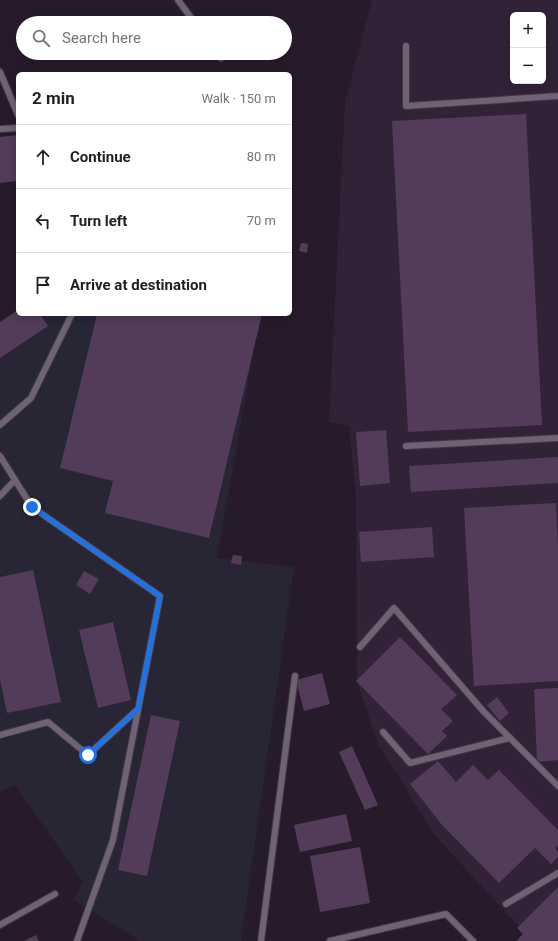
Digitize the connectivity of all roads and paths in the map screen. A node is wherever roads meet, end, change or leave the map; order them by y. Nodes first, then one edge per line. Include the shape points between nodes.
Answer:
1 (178, 0) edge
2 (190, 16) edge
3 (406, 46) dead end
4 (0, 72) edge
5 (558, 96) edge
6 (16, 110) edge
7 (16, 128) edge
8 (0, 129) edge
9 (71, 316) edge
10 (0, 425) edge
11 (558, 438) edge
12 (406, 446) dead end
13 (0, 456) edge
14 (15, 480) junction
15 (0, 496) edge
16 (360, 647) dead end
17 (295, 676) dead end
18 (138, 709) junction
19 (383, 732) dead end
20 (0, 735) edge
21 (510, 738) junction
22 (558, 786) edge
23 (558, 873) edge
24 (55, 894) dead end
25 (506, 904) dead end
26 (0, 925) edge
27 (77, 941) edge
28 (262, 941) edge
29 (330, 941) edge
30 (473, 941) edge

1 - 2 lane
3 - 5 lane via 406,106
4 - 6 lane
7 - 8 lane
9 - 10 lane via 30,398
11 - 12 lane
13 - 14 lane
14 - 15 lane
14 - 18 lane via 32,507 160,596
16 - 21 lane via 394,608 484,712
17 - 28 lane
18 - 20 lane via 88,755 48,722
18 - 27 lane via 113,840
19 - 21 lane via 410,763
21 - 22 lane
23 - 25 lane
24 - 26 lane
29 - 30 lane via 446,914

